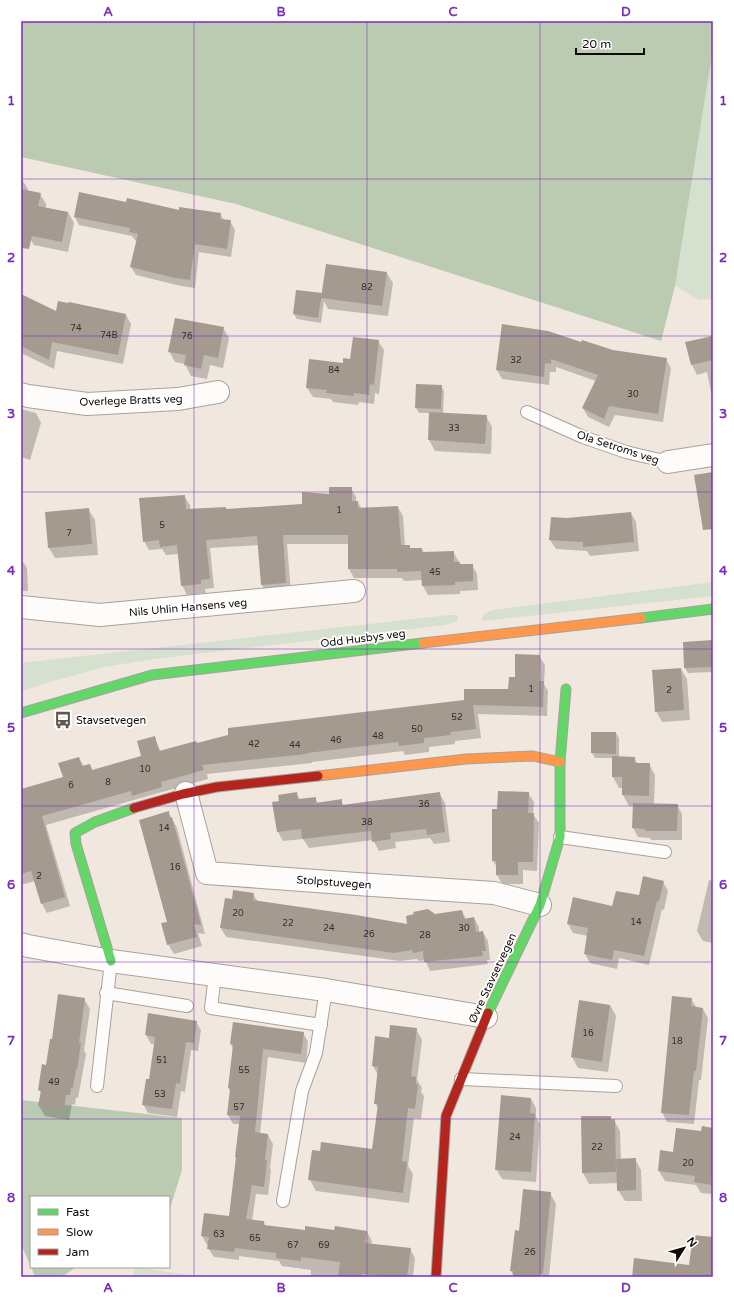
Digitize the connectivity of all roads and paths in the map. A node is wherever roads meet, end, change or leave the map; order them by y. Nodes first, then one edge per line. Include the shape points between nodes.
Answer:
1 (218, 392) dead end
2 (21, 394) edge
3 (527, 412) dead end
4 (713, 455) edge
5 (668, 462) joint
6 (354, 591) dead end
7 (21, 607) edge
8 (713, 609) edge
9 (566, 689) dead end
10 (21, 713) edge
11 (560, 762) junction
12 (186, 793) junction
13 (560, 837) junction
14 (665, 852) dead end
15 (540, 905) junction
16 (21, 944) edge
17 (111, 961) junction
18 (215, 975) junction
19 (326, 990) junction
20 (106, 993) junction
21 (188, 1006) dead end
22 (486, 1017) junction
23 (321, 1025) junction
24 (462, 1079) junction
25 (97, 1086) dead end
26 (616, 1086) dead end
27 (283, 1201) dead end
28 (436, 1277) edge

1 - 2 street, Overlege Bratts veg via 178,399 87,404
3 - 5 lane, Ola Setroms veg via 583,437 626,452
4 - 5 street, Ola Setroms veg
6 - 7 street, Nils Uhlin Hansens veg via 100,615
8 - 10 street, Odd Husbys veg via 152,676
9 - 11 street, Øvre Stavsetvegen
11 - 12 street via 533,756 466,759 226,785
11 - 13 street, Øvre Stavsetvegen
12 - 15 street, Stolpstuvegen via 207,872 494,893
12 - 17 street via 84,826 76,833 76,844
13 - 14 lane
13 - 15 street, Øvre Stavsetvegen
15 - 22 street, Øvre Stavsetvegen
16 - 17 street
17 - 18 street
17 - 20 lane
18 - 19 street
18 - 23 lane via 211,1008
19 - 22 street
19 - 23 lane
20 - 21 lane
20 - 25 lane
22 - 24 street, Øvre Stavsetvegen
23 - 27 lane via 316,1053 302,1091
24 - 26 lane
24 - 28 street, Øvre Stavsetvegen via 446,1116

